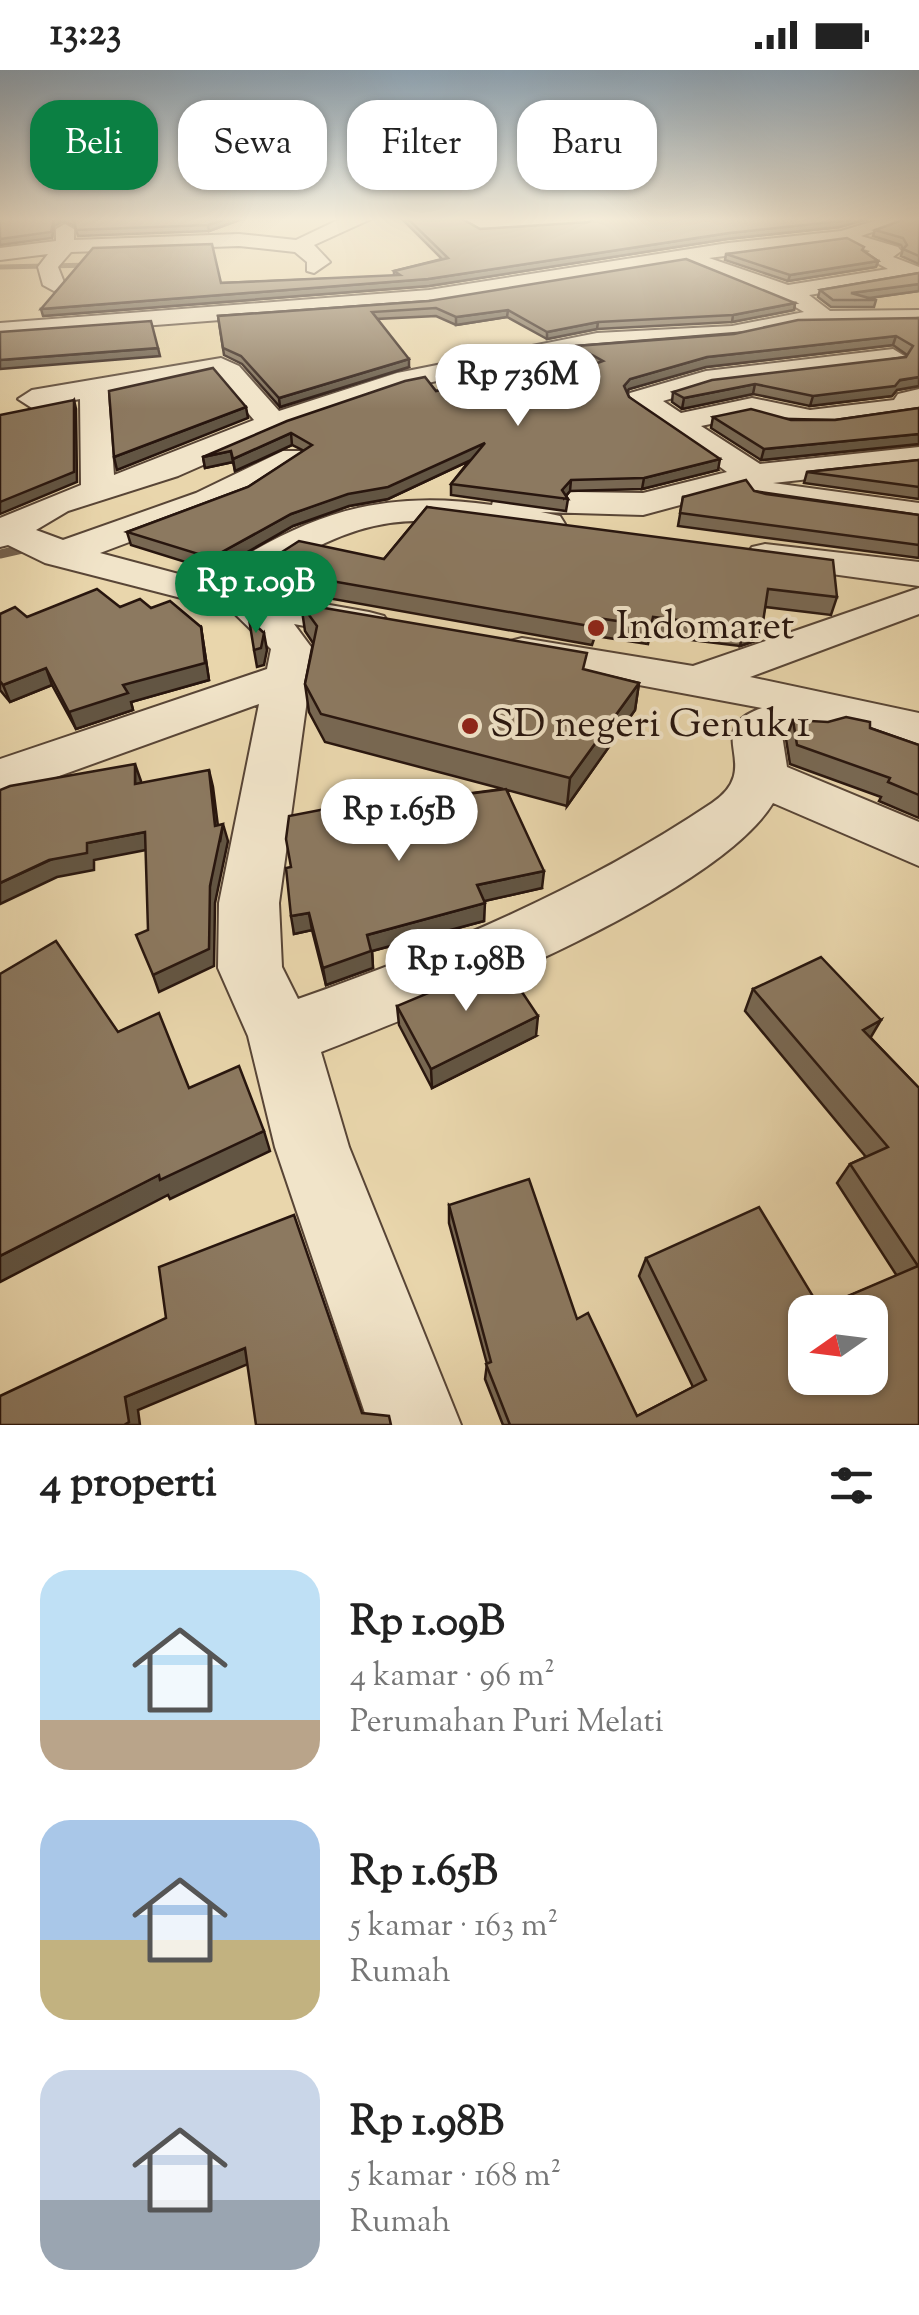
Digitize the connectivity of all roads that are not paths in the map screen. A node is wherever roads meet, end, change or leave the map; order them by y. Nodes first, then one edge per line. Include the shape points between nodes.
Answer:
1 (536, 282) edge
2 (566, 282) edge
3 (754, 282) edge
4 (840, 282) edge
5 (240, 288) edge
6 (116, 290) edge
7 (588, 292) edge
8 (785, 292) junction
9 (728, 311) edge
10 (246, 312) junction
11 (635, 313) edge
12 (215, 315) junction
13 (919, 317) edge
14 (756, 326) junction
15 (834, 329) junction
16 (0, 330) edge
17 (681, 336) junction
18 (919, 341) edge
19 (880, 352) junction
20 (97, 356) junction
21 (220, 366) junction
22 (919, 370) edge
23 (919, 398) edge
24 (32, 399) dead end
25 (276, 422) junction
26 (673, 423) junction
27 (919, 457) edge
28 (294, 458) edge
29 (754, 475) junction
30 (710, 485) junction
31 (98, 492) junction
32 (453, 510) junction
33 (919, 514) edge
34 (23, 540) edge
35 (661, 540) edge
36 (736, 551) edge
37 (919, 574) edge
38 (229, 600) junction
39 (919, 600) edge
40 (404, 630) edge
41 (481, 644) edge
42 (286, 678) junction
43 (714, 684) junction
44 (869, 715) junction
45 (919, 729) edge
46 (4, 776) dead end
47 (762, 777) junction
48 (919, 845) edge
49 (282, 1036) junction
50 (415, 1425) edge

1 - 10 street via 421,307
2 - 7 street
3 - 8 street
4 - 8 street
5 - 10 street
6 - 20 street
8 - 15 street
9 - 14 street
10 - 12 street
11 - 17 street
12 - 20 street
12 - 21 street
13 - 15 street
14 - 15 street
14 - 17 street
15 - 19 street
16 - 20 street
17 - 25 street via 564,346 397,381
18 - 19 street
19 - 22 street
19 - 26 street via 706,379 640,399
20 - 21 street
20 - 24 street
20 - 31 street
21 - 25 street via 234,373 258,412
23 - 26 street via 908,400 916,406 807,418 770,419 752,408
25 - 31 street
26 - 29 street
27 - 29 street
28 - 34 street via 195,508
29 - 30 street
30 - 32 street via 643,504 519,500
30 - 33 street
31 - 34 street via 56,504
32 - 35 street
32 - 38 street via 368,513 280,550
34 - 38 street
36 - 37 street
38 - 40 street
38 - 42 street via 293,648
39 - 43 street
41 - 43 street
42 - 46 street
42 - 49 street via 248,940 250,968
43 - 44 street
44 - 45 street
44 - 47 street via 762,724
47 - 48 street
47 - 49 street via 740,810 653,872 452,972
49 - 50 street via 312,1146

